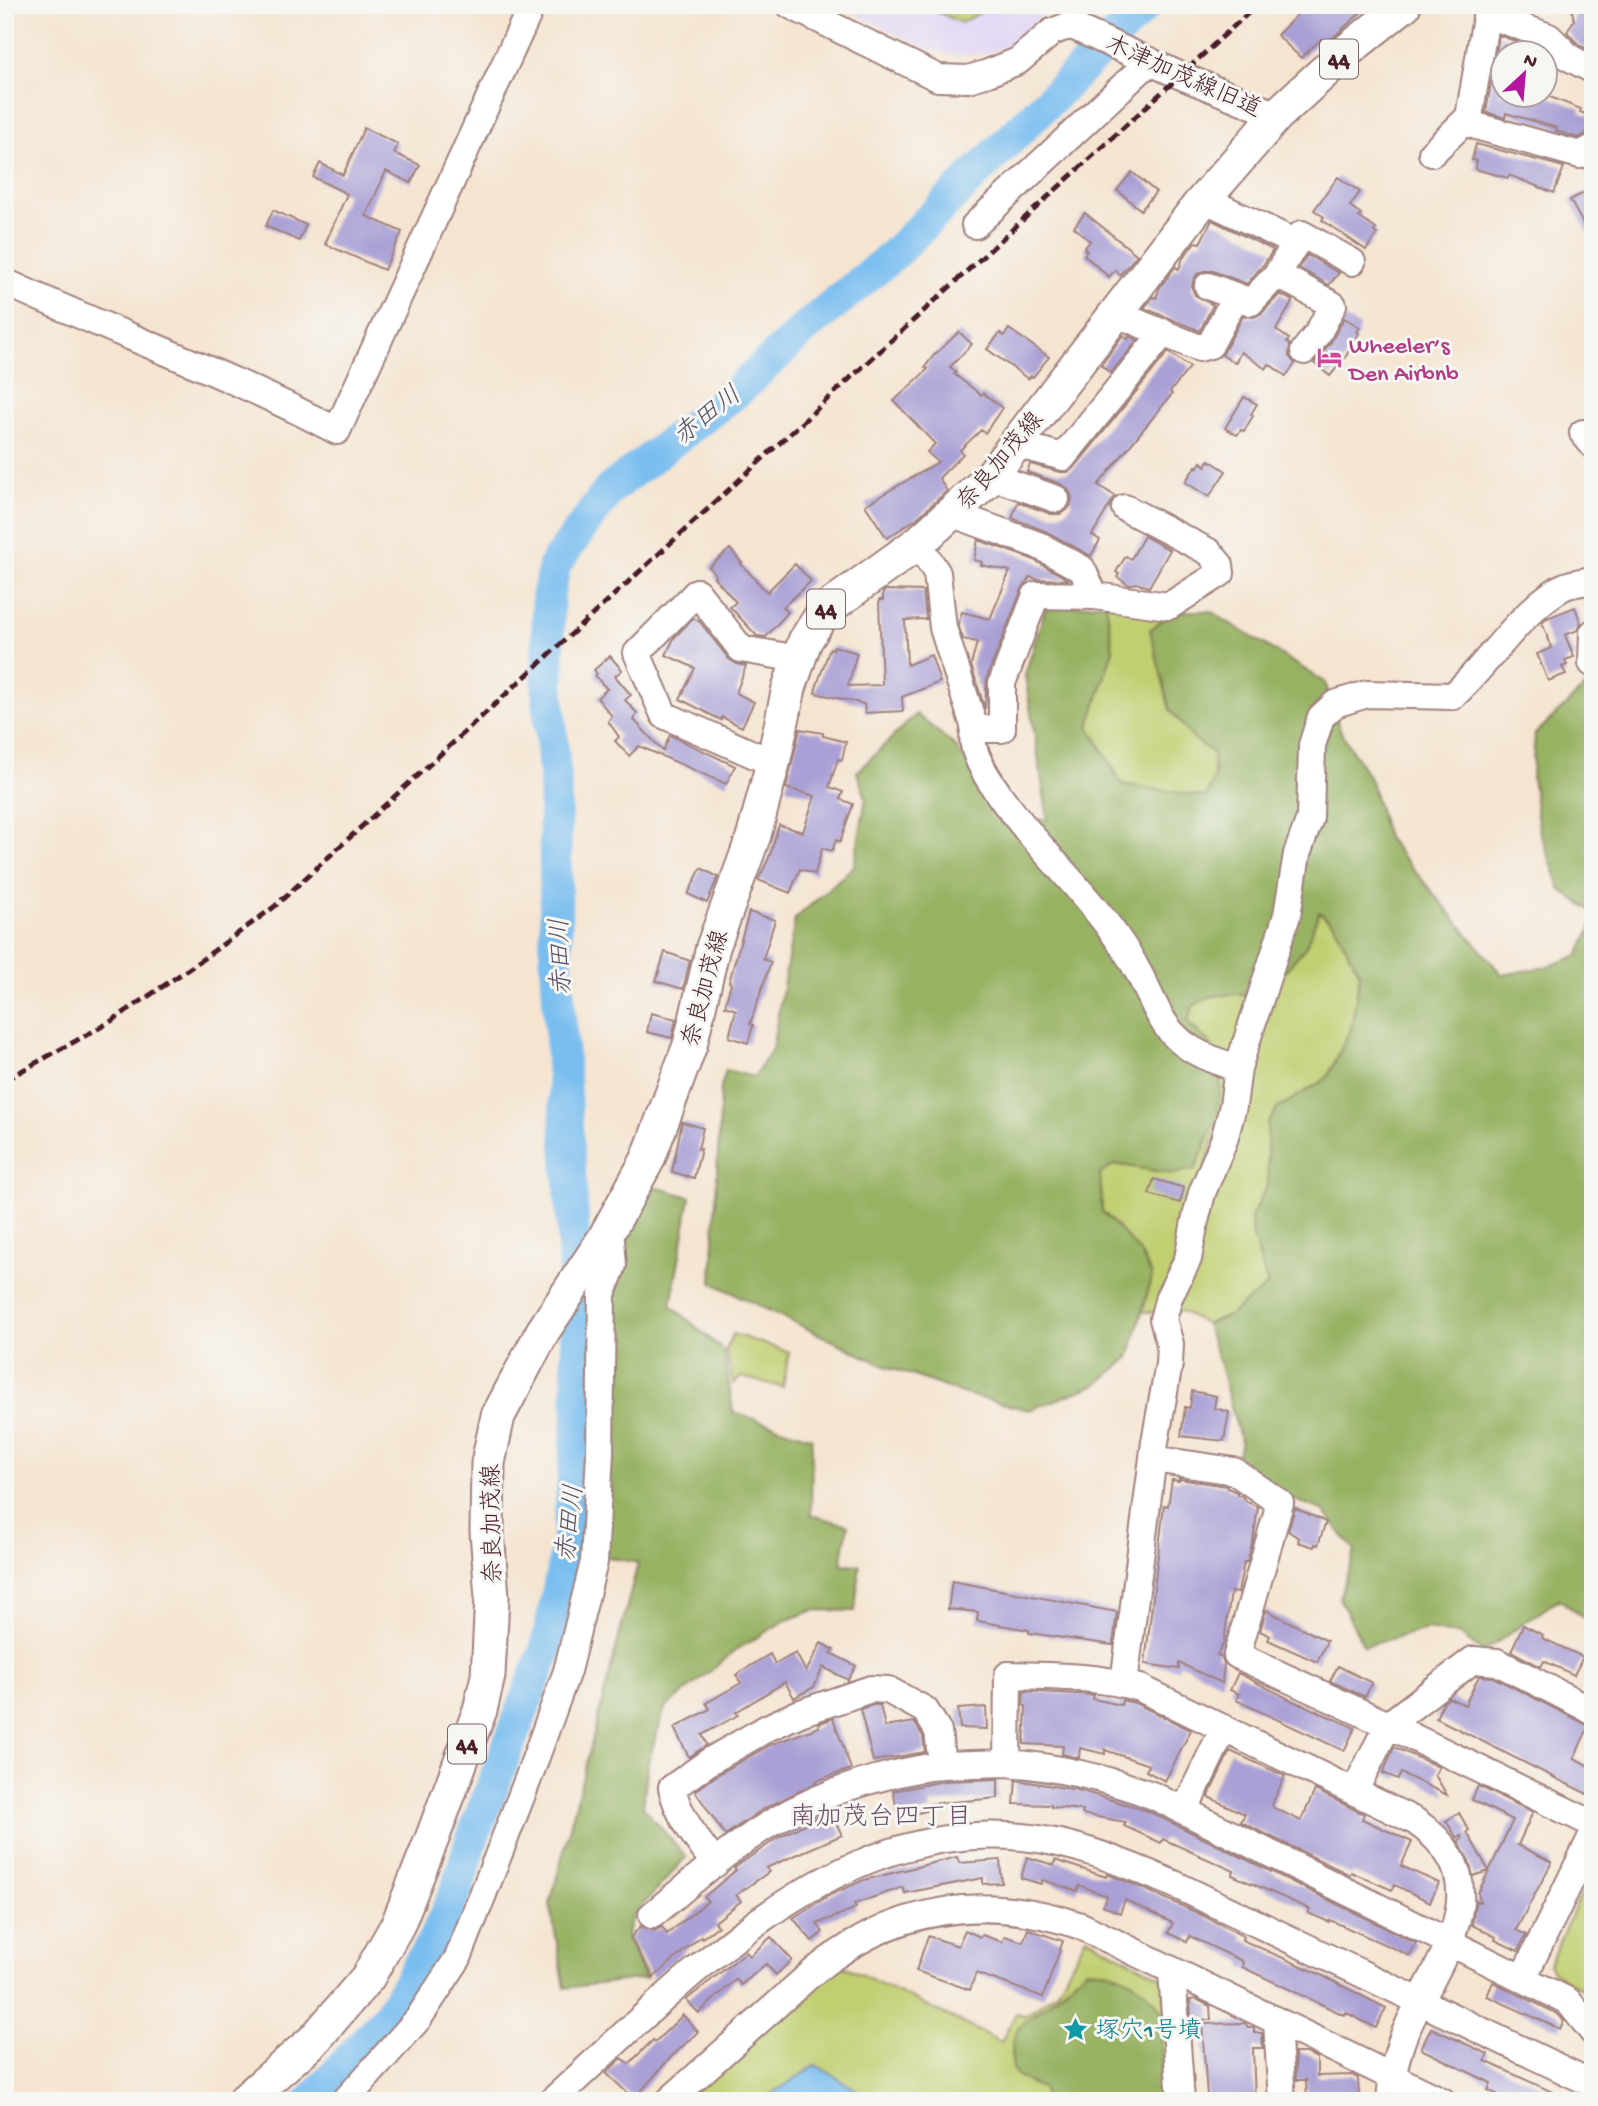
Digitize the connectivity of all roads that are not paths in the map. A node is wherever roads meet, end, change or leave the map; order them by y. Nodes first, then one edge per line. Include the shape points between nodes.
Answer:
1 (532, 5) edge
2 (790, 5) edge
3 (1404, 5) edge
4 (1487, 10) edge
5 (1150, 61) junction
6 (1593, 70) edge
7 (1276, 115) junction
8 (1469, 117) junction
9 (1593, 148) edge
10 (1432, 153) dead end
11 (1204, 199) junction
12 (975, 225) dead end
13 (1296, 243) junction
14 (1352, 262) dead end
15 (1277, 274) junction
16 (5, 282) edge
17 (1208, 286) dead end
18 (1236, 296) junction
19 (1117, 314) junction
20 (1164, 332) junction
21 (1304, 351) dead end
22 (1016, 444) junction
23 (991, 476) junction
24 (1056, 499) dead end
25 (1125, 508) dead end
26 (953, 514) junction
27 (918, 543) junction
28 (1593, 580) edge
29 (1095, 596) junction
30 (1593, 633) edge
31 (799, 659) junction
32 (1592, 663) edge
33 (975, 729) junction
34 (773, 764) junction
35 (1238, 1068) junction
36 (607, 1234) junction
37 (1153, 1459) junction
38 (1124, 1684) junction
39 (1593, 1711) edge
40 (1388, 1725) junction
41 (1224, 1728) junction
42 (1007, 1763) junction
43 (942, 1765) junction
44 (1354, 1792) junction
45 (1184, 1811) junction
46 (1593, 1824) edge
47 (1593, 1834) edge
48 (715, 1864) junction
49 (652, 1915) dead end
50 (1451, 1942) junction
51 (1172, 1972) junction
52 (1523, 1978) junction
53 (1415, 2012) junction
54 (1277, 2023) junction
55 (1593, 2032) edge
56 (1593, 2084) edge
57 (1391, 2089) edge
58 (244, 2101) edge
59 (345, 2101) edge
60 (552, 2101) edge
61 (571, 2101) edge
62 (669, 2101) edge
63 (1181, 2101) edge
64 (1282, 2101) edge
65 (1442, 2101) edge

1 - 16 street via 337,431 282,402
2 - 5 street, 木津加茂線旧道 via 938,78 968,79 1018,61 1052,32 1070,25
3 - 7 main road, 奈良加茂線 / 44
4 - 6 street via 1549,37 1570,58
4 - 8 street
5 - 7 street, 木津加茂線旧道
5 - 12 street
7 - 11 main road, 奈良加茂線 / 44
8 - 9 street via 1476,125 1580,155
8 - 10 street
11 - 13 street
11 - 19 main road, 奈良加茂線 / 44
13 - 14 street via 1302,234
13 - 15 street
15 - 18 street via 1251,302
15 - 21 street via 1343,311
17 - 18 street
18 - 20 street via 1210,345 1199,348
19 - 20 street
19 - 22 main road, 奈良加茂線 / 44
20 - 22 street via 1063,457
22 - 23 main road, 奈良加茂線 / 44
23 - 24 street
23 - 26 main road, 奈良加茂線 / 44
25 - 29 street via 1209,552 1221,573 1169,606
26 - 27 main road, 奈良加茂線 / 44
26 - 29 street via 1038,545 1083,569
27 - 31 main road, 奈良加茂線 / 44 via 825,610
27 - 33 street via 937,573 943,628
28 - 35 street via 1562,586 1524,618 1453,696 1367,694 1335,704 1321,717 1312,746 1310,818 1297,854 1287,915
29 - 33 street via 1036,595 1002,683 1002,729
30 - 32 street
31 - 34 main road, 奈良加茂線 / 44
31 - 34 street via 741,649 697,592 637,653 664,715
33 - 35 street via 973,744 991,783 1120,944 1174,1036 1188,1048
34 - 36 main road, 奈良加茂線 / 44 via 754,835 713,947 690,1045 648,1159
35 - 37 street via 1224,1140 1202,1193 1188,1259 1163,1319 1170,1344 1169,1364
36 - 58 main road, 奈良加茂線 / 44 via 543,1331 505,1399 493,1432 487,1498 492,1597 488,1676 480,1710 398,1924 368,1977 314,2040
36 - 59 street via 612,1265 602,1294 594,1562 567,1671 458,1958 418,2019
37 - 38 street
37 - 40 street via 1234,1471 1280,1503 1237,1655
38 - 41 street
38 - 42 street via 1008,1675
39 - 40 street via 1497,1662 1473,1660
40 - 44 street
40 - 46 street
41 - 44 street
41 - 45 street
42 - 43 street
42 - 45 street via 1089,1775
43 - 48 street via 887,1775 829,1794 769,1824
43 - 48 street via 938,1731 925,1710 888,1690 871,1689 800,1713 738,1743 672,1788 675,1802
44 - 50 street via 1415,1821 1444,1848 1456,1872 1460,1898
45 - 50 street
47 - 52 street
48 - 49 street
50 - 52 street
50 - 53 street
51 - 54 street
51 - 62 street via 1056,1918 981,1908 929,1914 879,1930 834,1956
51 - 63 street
52 - 55 street via 1568,2001
53 - 56 street
53 - 57 street
53 - 60 street via 1174,1884 1084,1849 1023,1837 942,1839 872,1858 791,1899 714,1955
53 - 61 street via 1397,2009 1167,1892 1045,1855 953,1853 868,1873 798,1910 713,1972
54 - 57 street
54 - 64 street
57 - 65 street

